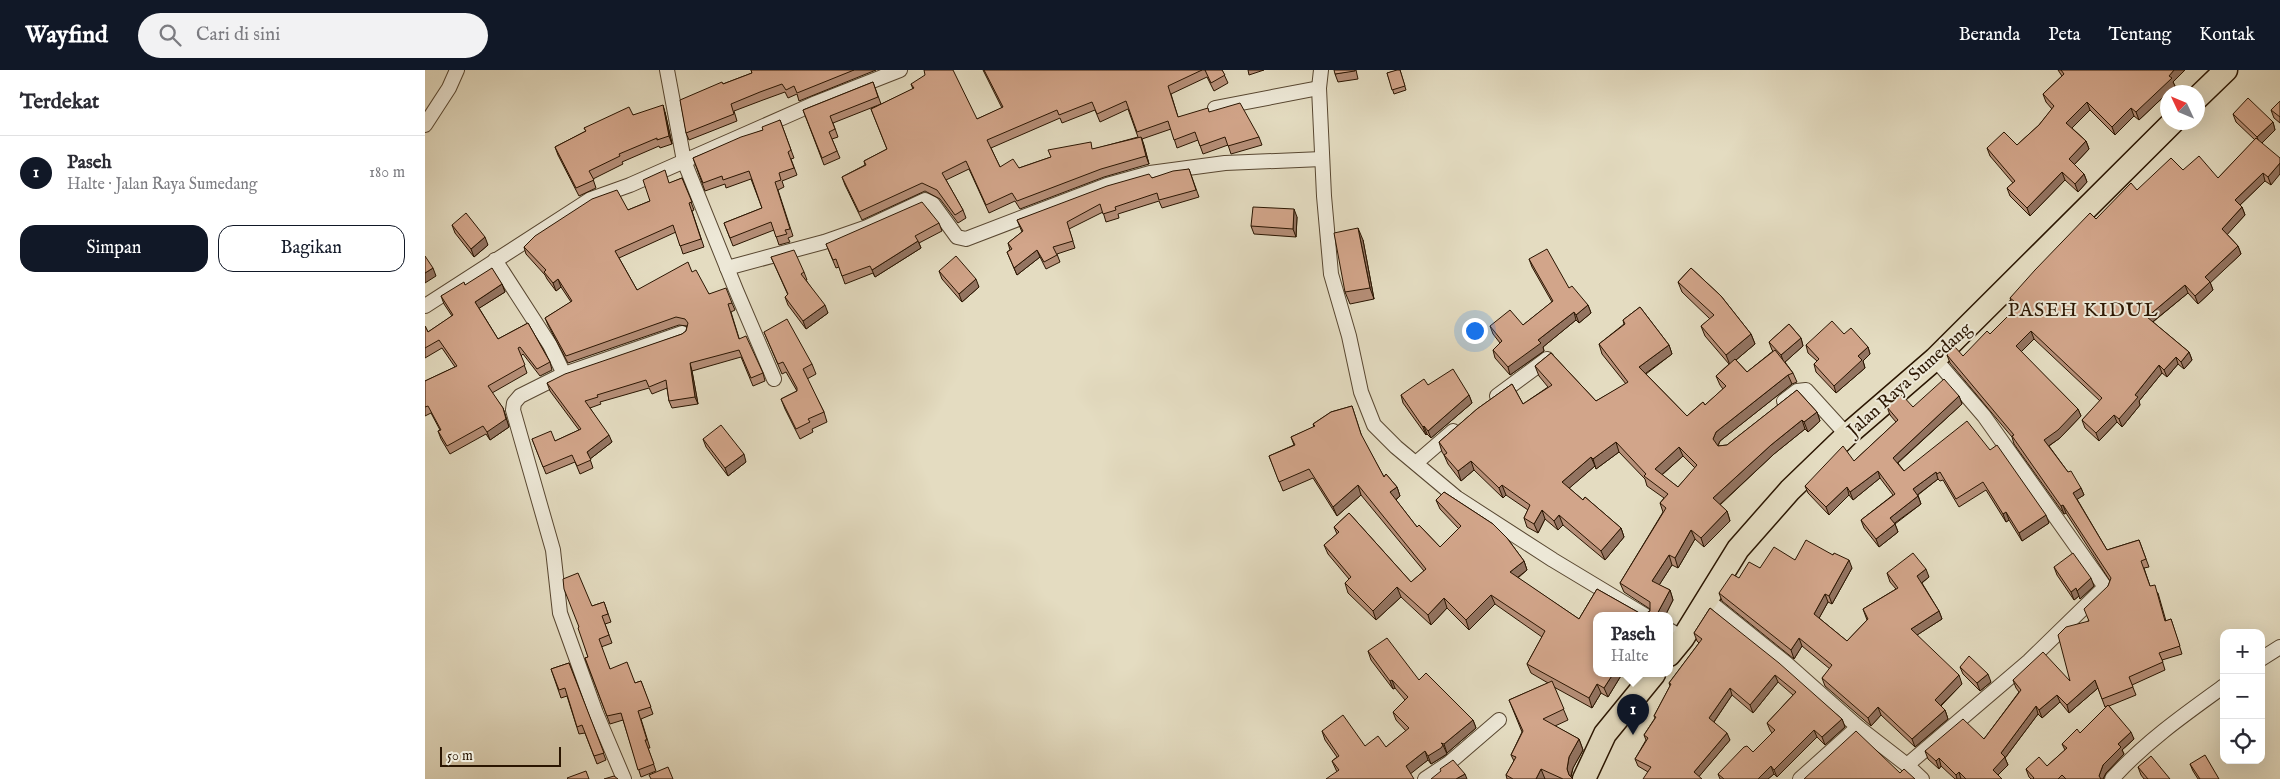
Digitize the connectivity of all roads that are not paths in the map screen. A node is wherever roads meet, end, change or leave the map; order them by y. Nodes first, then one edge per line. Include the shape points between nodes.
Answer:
1 (457, 70) edge
2 (667, 70) edge
3 (899, 70) edge
4 (1321, 70) edge
5 (2225, 70) edge
6 (1319, 88) junction
7 (2205, 90) edge
8 (1215, 108) edge
9 (425, 125) edge
10 (2165, 130) edge
11 (1322, 159) junction
12 (684, 161) junction
13 (495, 260) junction
14 (727, 268) junction
15 (425, 306) edge
16 (682, 333) edge
17 (1547, 359) edge
18 (1935, 359) junction
19 (564, 374) junction
20 (774, 379) dead end
21 (1483, 406) edge
22 (1776, 408) edge
23 (1460, 425) edge
24 (1847, 435) junction
25 (1416, 464) junction
26 (1706, 599) junction
27 (1639, 612) edge
28 (1674, 641) edge
29 (2280, 647) edge
30 (2265, 656) edge
31 (1652, 677) edge
32 (2220, 689) edge
33 (1499, 720) dead end
34 (1858, 727) junction
35 (1907, 765) junction
36 (624, 779) edge
37 (1425, 779) edge
38 (1584, 779) edge
39 (1800, 779) edge
40 (1922, 779) edge
41 (2112, 779) edge

1 - 9 street
2 - 12 street
3 - 12 street
4 - 6 street
5 - 7 highway
6 - 8 street
6 - 11 street
10 - 18 highway, Jalan Raya Sumedang
11 - 14 street via 1225,163 1150,173 1107,185 966,239 957,237 933,204 925,200 867,227 824,242
11 - 25 street via 1331,274 1361,392 1374,425
12 - 13 street via 591,199
12 - 14 street
13 - 15 street
13 - 19 street via 550,345
14 - 20 street
16 - 19 street
17 - 21 street
18 - 24 highway, Jalan Raya Sumedang
18 - 35 street via 1984,416 2105,587 2029,661
19 - 36 street via 520,396 513,410 553,550 560,613
22 - 24 street via 1797,391 1806,390
23 - 25 street
24 - 26 highway, Jalan Raya Sumedang via 1790,490 1738,549
25 - 27 street via 1457,498
26 - 28 highway, Jalan Raya Sumedang
26 - 34 street
29 - 30 street
31 - 38 highway via 1605,734
32 - 41 street via 2170,726
33 - 37 street
34 - 35 street
34 - 39 street
35 - 40 street

